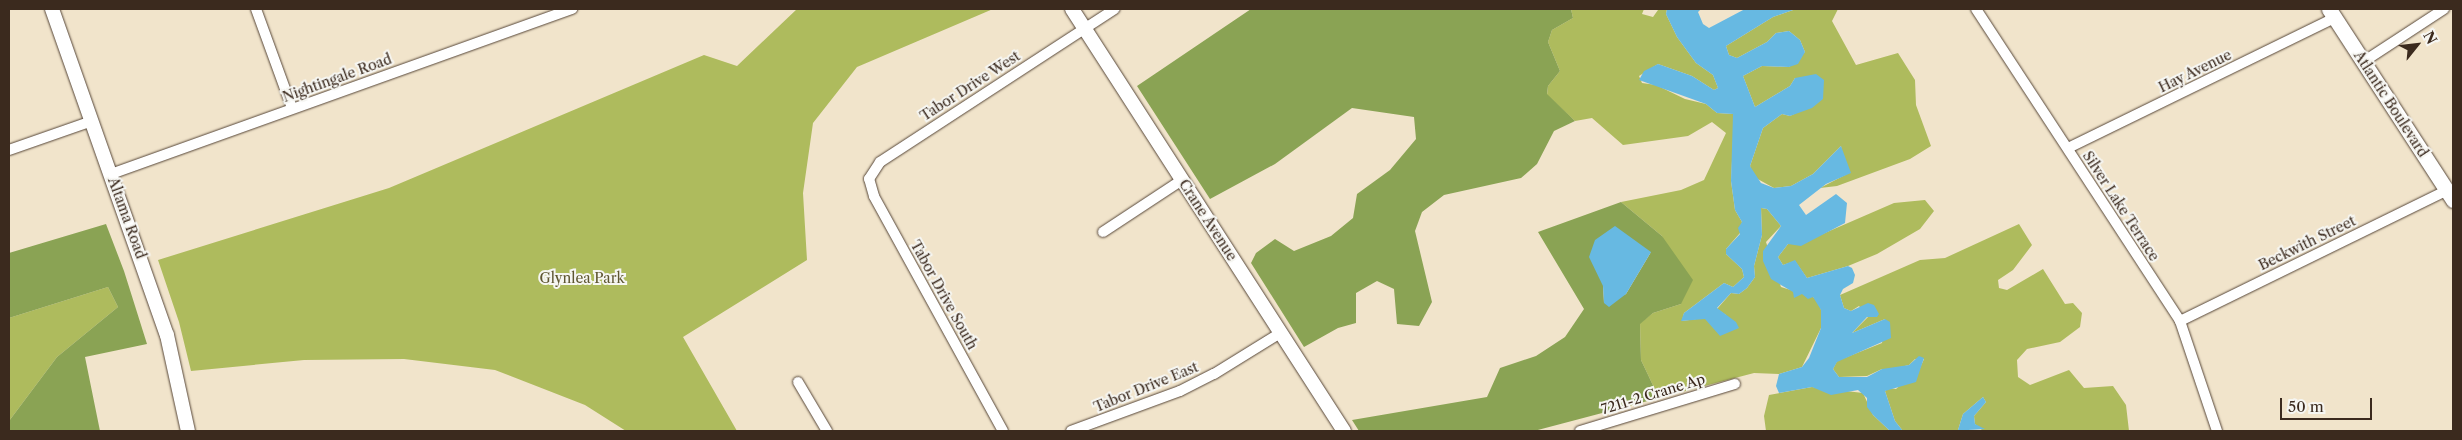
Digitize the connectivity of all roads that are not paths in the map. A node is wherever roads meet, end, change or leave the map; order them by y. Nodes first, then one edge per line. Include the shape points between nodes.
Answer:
1 (52, 9) edge
2 (256, 9) edge
3 (572, 9) edge
4 (1072, 9) edge
5 (1115, 9) edge
6 (1976, 9) edge
7 (2444, 9) edge
8 (2332, 14) edge
9 (1085, 28) junction
10 (2363, 62) junction
11 (292, 108) junction
12 (92, 121) junction
13 (2068, 148) junction
14 (9, 150) edge
15 (873, 169) joint
16 (111, 174) junction
17 (1182, 180) junction
18 (2450, 195) edge
19 (1103, 232) dead end
20 (2180, 321) junction
21 (1280, 333) junction
22 (798, 382) dead end
23 (1734, 384) dead end
24 (188, 431) edge
25 (827, 431) edge
26 (1003, 431) edge
27 (1071, 431) edge
28 (1344, 431) edge
29 (1580, 431) edge
30 (2217, 431) edge

1 - 12 street, Altama Road
2 - 11 street
3 - 11 street, Nightingale Road
4 - 9 street, Crane Avenue
5 - 9 street, Tabor Drive West
6 - 13 street, Silver Lake Terrace
7 - 10 street
8 - 10 main road, Atlantic Boulevard
8 - 13 street, Hay Avenue
9 - 15 street, Tabor Drive West
9 - 17 street, Crane Avenue
10 - 18 main road, Atlantic Boulevard
11 - 16 street, Nightingale Road
12 - 14 street
12 - 16 street, Altama Road
13 - 20 street, Silver Lake Terrace
15 - 26 street, Tabor Drive South via 869,179 874,196
16 - 24 street, Altama Road via 167,335
17 - 19 street
17 - 21 street, Crane Avenue
18 - 20 street, Beckwith Street
20 - 30 street, Silver Lake Terrace
21 - 27 street, Tabor Drive East via 1180,391
21 - 28 street, Crane Avenue
22 - 25 street
23 - 29 street, 7211-2 Crane Ap

